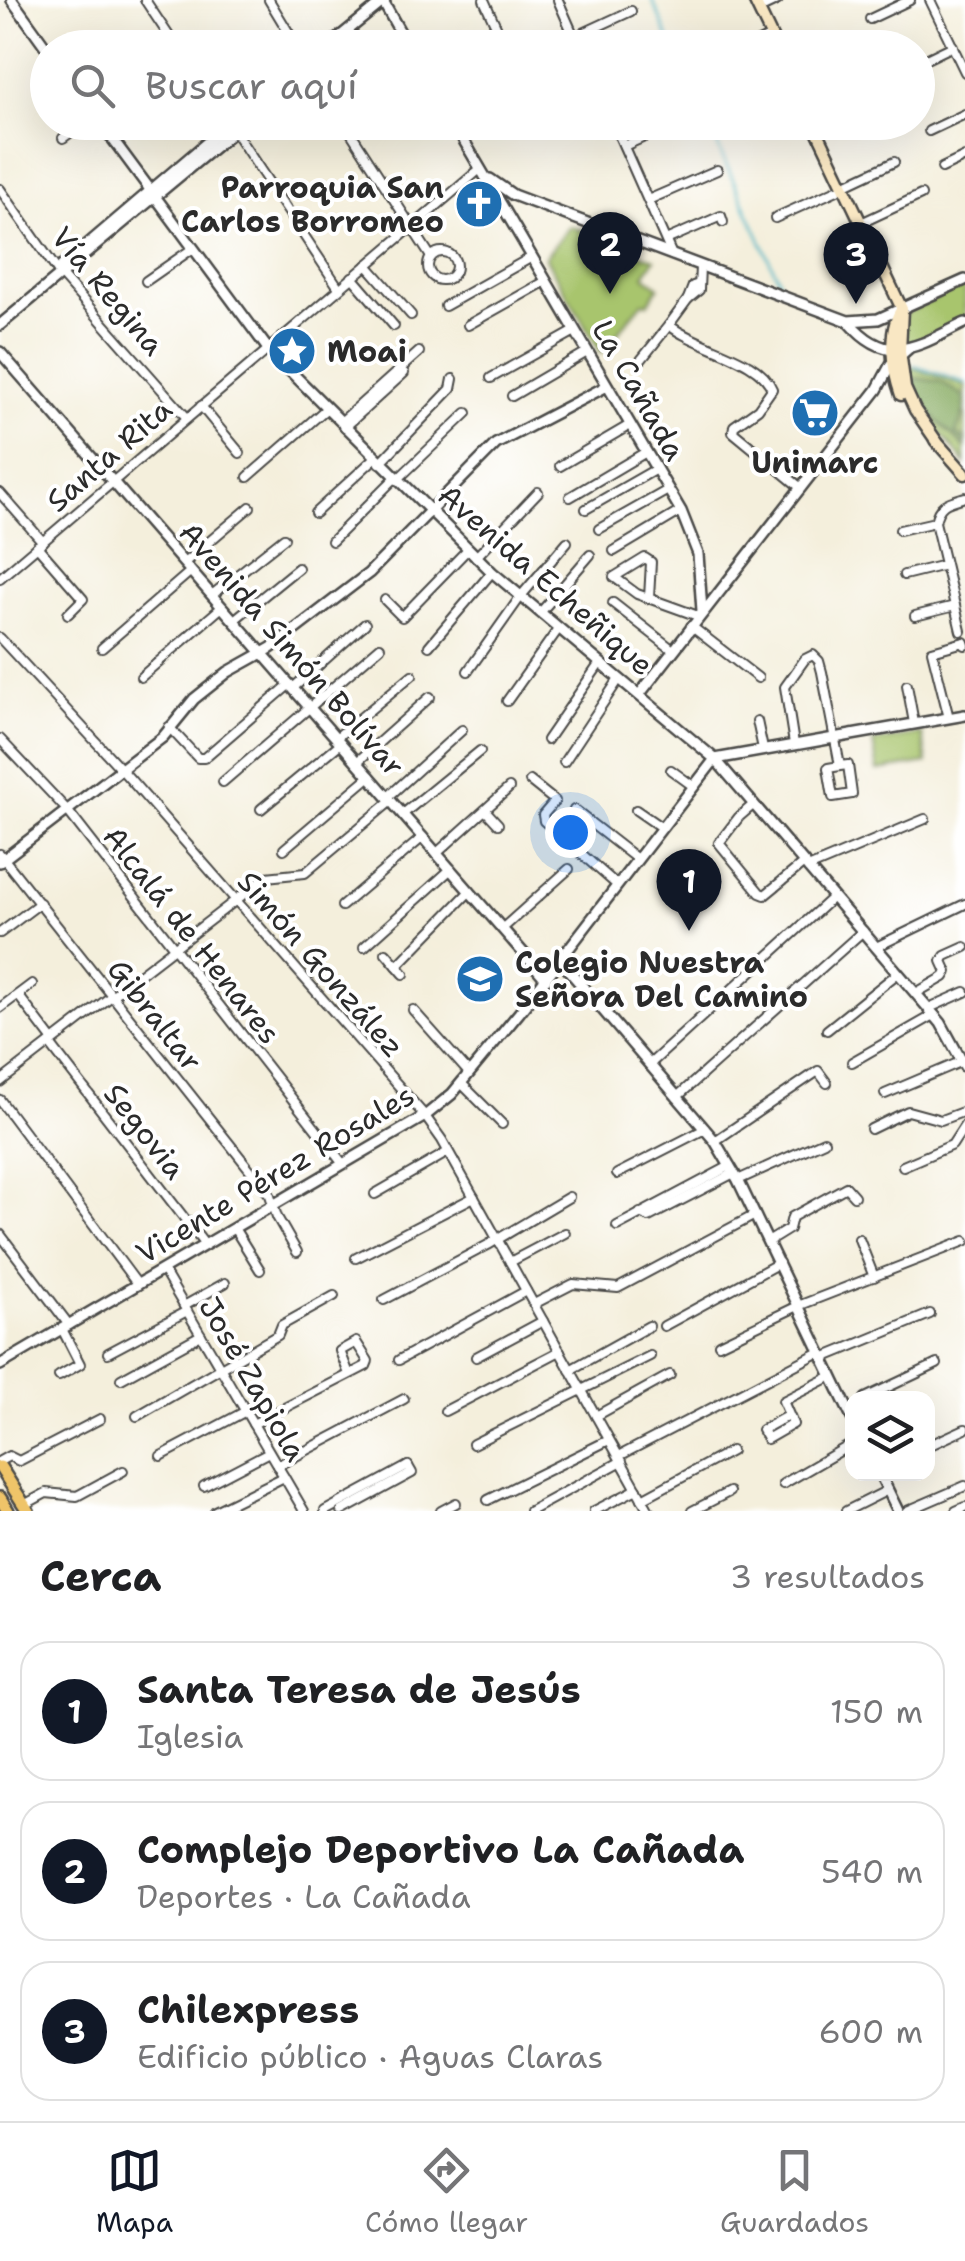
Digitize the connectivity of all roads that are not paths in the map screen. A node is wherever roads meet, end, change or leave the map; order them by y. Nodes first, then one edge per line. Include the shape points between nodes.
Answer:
1 (12, 0) edge
2 (145, 0) edge
3 (268, 0) edge
4 (383, 0) edge
5 (484, 0) edge
6 (558, 0) edge
7 (778, 0) edge
8 (910, 0) edge
9 (930, 0) edge
10 (756, 5) edge
11 (632, 11) dead end
12 (870, 20) dead end
13 (34, 30) edge
14 (165, 30) edge
15 (287, 30) edge
16 (347, 30) edge
17 (399, 30) edge
18 (498, 30) edge
19 (571, 30) edge
20 (590, 30) edge
21 (768, 30) edge
22 (953, 46) junction
23 (935, 55) edge
24 (964, 67) edge
25 (965, 114) edge
26 (935, 127) edge
27 (113, 140) edge
28 (221, 140) edge
29 (242, 140) edge
30 (355, 140) edge
31 (463, 140) edge
32 (621, 140) edge
33 (638, 140) edge
34 (820, 140) edge
35 (624, 146) junction
36 (965, 157) edge
37 (894, 162) dead end
38 (942, 168) dead end
39 (480, 169) junction
40 (717, 170) dead end
41 (840, 188) junction
42 (0, 189) edge
43 (921, 194) dead end
44 (153, 195) junction
45 (513, 195) junction
46 (648, 200) junction
47 (504, 208) junction
48 (775, 218) dead end
49 (723, 222) dead end
50 (861, 223) junction
51 (410, 228) junction
52 (666, 240) junction
53 (192, 249) junction
54 (672, 255) junction
55 (431, 257) dead end
56 (532, 257) junction
57 (367, 264) junction
58 (700, 266) junction
59 (60, 273) junction
60 (352, 277) junction
61 (965, 280) edge
62 (146, 281) dead end
63 (546, 281) junction
64 (339, 288) junction
65 (445, 306) dead end
66 (902, 309) junction
67 (411, 316) dead end
68 (848, 321) junction
69 (872, 321) junction
70 (965, 323) edge
71 (0, 324) edge
72 (468, 324) dead end
73 (670, 325) junction
74 (394, 326) dead end
75 (575, 331) junction
76 (863, 337) junction
77 (268, 349) junction
78 (0, 352) edge
79 (419, 352) dead end
80 (587, 352) junction
81 (899, 353) junction
82 (641, 360) dead end
83 (404, 373) dead end
84 (491, 378) dead end
85 (453, 379) dead end
86 (897, 382) junction
87 (881, 384) junction
88 (607, 386) junction
89 (512, 396) dead end
90 (201, 406) junction
91 (327, 408) junction
92 (466, 412) dead end
93 (187, 418) junction
94 (343, 425) junction
95 (630, 426) junction
96 (937, 442) junction
97 (240, 452) dead end
98 (646, 452) junction
99 (378, 460) junction
100 (560, 466) dead end
101 (656, 469) junction
102 (964, 471) edge
103 (248, 477) dead end
104 (396, 479) junction
105 (113, 482) junction
106 (801, 488) junction
107 (668, 490) junction
108 (538, 492) dead end
109 (0, 493) edge
110 (570, 497) dead end
111 (965, 497) edge
112 (250, 507) dead end
113 (586, 509) dead end
114 (430, 512) junction
115 (680, 512) junction
116 (315, 513) dead end
117 (935, 522) junction
118 (599, 530) dead end
119 (900, 530) dead end
120 (284, 538) dead end
121 (332, 541) dead end
122 (567, 542) dead end
123 (40, 544) junction
124 (614, 550) dead end
125 (472, 553) junction
126 (590, 555) dead end
127 (945, 565) junction
128 (188, 567) junction
129 (298, 568) dead end
130 (492, 572) junction
131 (904, 575) dead end
132 (0, 578) edge
133 (703, 586) junction
134 (212, 595) junction
135 (521, 596) junction
136 (649, 598) junction
137 (712, 598) junction
138 (385, 600) dead end
139 (613, 603) dead end
140 (954, 606) junction
141 (222, 607) junction
142 (540, 613) junction
143 (68, 614) dead end
144 (700, 614) junction
145 (916, 616) dead end
146 (234, 620) junction
147 (365, 624) dead end
148 (691, 626) junction
149 (560, 628) junction
150 (960, 631) dead end
151 (0, 638) edge
152 (965, 645) edge
153 (380, 646) dead end
154 (429, 646) dead end
155 (102, 648) dead end
156 (673, 650) junction
157 (264, 654) junction
158 (600, 662) junction
159 (468, 672) dead end
160 (412, 675) dead end
161 (141, 677) dead end
162 (758, 678) dead end
163 (619, 679) junction
164 (907, 684) dead end
165 (291, 686) junction
166 (638, 695) junction
167 (430, 697) dead end
168 (507, 702) dead end
169 (310, 708) junction
170 (965, 715) edge
171 (949, 718) junction
172 (757, 721) dead end
173 (914, 723) junction
174 (169, 728) junction
175 (462, 730) dead end
176 (836, 737) junction
177 (0, 739) edge
178 (339, 740) junction
179 (547, 740) dead end
180 (794, 744) junction
181 (762, 749) junction
182 (480, 751) dead end
183 (715, 759) junction
184 (357, 762) junction
185 (564, 762) dead end
186 (840, 766) junction
187 (122, 770) junction
188 (672, 770) dead end
189 (370, 776) junction
190 (530, 781) dead end
191 (223, 782) dead end
192 (693, 786) junction
193 (509, 788) dead end
194 (390, 799) junction
195 (754, 804) junction
196 (67, 810) junction
197 (261, 810) dead end
198 (485, 810) junction
199 (574, 810) dead end
200 (636, 810) dead end
201 (403, 814) junction
202 (925, 819) dead end
203 (498, 824) dead end
204 (662, 828) junction
205 (423, 837) junction
206 (284, 848) dead end
207 (436, 853) junction
208 (1, 858) edge
209 (638, 858) junction
210 (806, 865) junction
211 (570, 869) dead end
212 (451, 870) junction
213 (618, 885) junction
214 (470, 891) junction
215 (833, 897) junction
216 (236, 901) junction
217 (40, 903) junction
218 (965, 904) edge
219 (342, 906) dead end
220 (502, 928) junction
221 (0, 932) edge
222 (863, 932) junction
223 (965, 946) edge
224 (364, 947) dead end
225 (876, 947) junction
226 (172, 949) junction
227 (386, 953) dead end
228 (560, 960) junction
229 (397, 966) junction
230 (898, 973) junction
231 (404, 974) dead end
232 (546, 979) junction
233 (32, 984) dead end
234 (965, 992) edge
235 (916, 994) junction
236 (18, 995) junction
237 (111, 997) junction
238 (0, 1008) edge
239 (413, 1010) dead end
240 (932, 1012) junction
241 (827, 1030) dead end
242 (52, 1042) junction
243 (852, 1062) dead end
244 (964, 1062) edge
245 (650, 1064) junction
246 (469, 1074) junction
247 (0, 1082) edge
248 (461, 1083) junction
249 (827, 1083) dead end
250 (885, 1094) dead end
251 (678, 1097) junction
252 (0, 1100) edge
253 (965, 1111) edge
254 (425, 1116) junction
255 (502, 1124) dead end
256 (965, 1125) edge
257 (705, 1129) junction
258 (871, 1129) dead end
259 (715, 1141) junction
260 (824, 1141) dead end
261 (448, 1152) junction
262 (343, 1164) junction
263 (904, 1166) dead end
264 (734, 1173) junction
265 (617, 1174) dead end
266 (376, 1194) dead end
267 (854, 1196) dead end
268 (474, 1197) junction
269 (569, 1197) dead end
270 (273, 1205) junction
271 (755, 1215) junction
272 (617, 1226) dead end
273 (234, 1228) junction
274 (564, 1233) dead end
275 (0, 1234) edge
276 (859, 1238) dead end
277 (498, 1240) junction
278 (965, 1241) edge
279 (768, 1242) junction
280 (205, 1245) junction
281 (298, 1252) dead end
282 (356, 1258) dead end
283 (510, 1262) junction
284 (778, 1264) junction
285 (163, 1270) junction
286 (260, 1270) dead end
287 (874, 1278) junction
288 (225, 1282) dead end
289 (138, 1285) junction
290 (526, 1291) junction
291 (334, 1296) dead end
292 (384, 1300) dead end
293 (534, 1304) junction
294 (186, 1308) junction
295 (799, 1309) junction
296 (930, 1314) dead end
297 (543, 1321) junction
298 (649, 1326) dead end
299 (664, 1326) dead end
300 (65, 1327) junction
301 (201, 1335) junction
302 (720, 1344) dead end
303 (560, 1351) junction
304 (108, 1354) dead end
305 (822, 1355) junction
306 (650, 1356) dead end
307 (476, 1358) dead end
308 (399, 1360) dead end
309 (1, 1362) edge
310 (937, 1364) dead end
311 (220, 1368) junction
312 (570, 1370) junction
313 (349, 1374) dead end
314 (670, 1375) dead end
315 (60, 1376) dead end
316 (832, 1376) junction
317 (121, 1380) dead end
318 (582, 1391) junction
319 (880, 1391) edge
320 (845, 1398) edge
321 (404, 1399) dead end
322 (445, 1411) dead end
323 (246, 1412) junction
324 (789, 1415) dead end
325 (136, 1416) dead end
326 (596, 1416) junction
327 (100, 1419) dead end
328 (253, 1424) junction
329 (965, 1429) edge
330 (610, 1440) junction
331 (935, 1443) edge
332 (473, 1444) dead end
333 (845, 1448) edge
334 (732, 1451) dead end
335 (269, 1452) junction
336 (161, 1456) dead end
337 (620, 1459) junction
338 (0, 1464) edge
339 (277, 1466) junction
340 (122, 1471) dead end
341 (284, 1477) junction
342 (884, 1481) edge
343 (784, 1484) dead end
344 (204, 1486) dead end
345 (965, 1486) edge
346 (637, 1489) junction
347 (888, 1490) junction
348 (728, 1492) dead end
349 (0, 1498) edge
350 (488, 1500) dead end
351 (456, 1503) dead end
352 (646, 1505) edge
353 (965, 1507) edge
354 (26, 1508) edge
355 (8, 1511) edge
356 (215, 1511) edge
357 (304, 1511) edge
358 (324, 1511) edge
359 (342, 1511) edge
360 (441, 1511) edge
361 (530, 1511) edge
362 (594, 1511) edge
363 (636, 1511) edge
364 (692, 1511) edge
365 (846, 1511) edge
366 (898, 1511) edge
367 (908, 1511) edge
368 (956, 1511) edge

1 - 13 street
2 - 14 street
3 - 15 street
4 - 16 street
4 - 17 street
5 - 18 street
6 - 19 street
7 - 10 street
8 - 12 street
9 - 22 street
10 - 21 main road
11 - 20 street
22 - 23 street
22 - 24 street
25 - 26 street
27 - 44 street, Avenida Echeñique
28 - 44 street
29 - 64 street
30 - 51 street
31 - 39 street, La Cañada
32 - 35 street
33 - 35 street
34 - 41 main road
35 - 46 street
36 - 38 street
37 - 41 street
39 - 45 street
39 - 47 street, La Cañada
39 - 51 street, Santa Rita
40 - 46 street
41 - 48 street
41 - 50 main road
42 - 59 street, Vía Regina
43 - 50 street
44 - 53 street, Avenida Echeñique
44 - 59 street
45 - 47 street
45 - 54 street
46 - 52 street
47 - 56 street, La Cañada
49 - 52 street via 721,216
50 - 66 main road
51 - 55 street
51 - 57 street, Santa Rita
52 - 54 street
53 - 62 street
53 - 77 street, Avenida Echeñique
54 - 58 street
56 - 63 street, La Cañada
56 - 65 street
57 - 60 street, Santa Rita
57 - 67 street
58 - 68 street
58 - 73 street via 699,284
59 - 71 street
59 - 93 street, Vía Regina
60 - 64 street, Santa Rita
60 - 74 street
61 - 66 street
63 - 72 street
63 - 75 street, La Cañada
64 - 77 street, Santa Rita
66 - 69 street
66 - 81 main road via 895,321
68 - 69 street
68 - 76 street
69 - 76 street
70 - 81 street
73 - 82 street
73 - 106 street via 759,370 771,384 763,404 733,432
75 - 80 street, La Cañada
75 - 84 street
76 - 81 street
77 - 90 street, Santa Rita
77 - 91 street, Avenida Echeñique
78 - 105 street, Avenida Simón Bolívar
79 - 94 street
80 - 88 street, La Cañada
80 - 89 street
81 - 86 main road
81 - 87 street
81 - 96 main road via 915,410
83 - 94 street
85 - 99 street
86 - 87 main road
86 - 96 main road via 912,414
87 - 106 street
88 - 95 street, La Cañada
88 - 114 street via 507,438
90 - 93 street, Santa Rita
90 - 97 street, Santa Rita
91 - 94 street, Avenida Echeñique
91 - 103 street
92 - 104 street
93 - 105 street, Santa Rita
94 - 99 street, Avenida Echeñique
95 - 98 street, La Cañada
95 - 100 street
96 - 102 main road
98 - 101 street, La Cañada
98 - 110 street
99 - 104 street, Avenida Echeñique
99 - 116 street
101 - 107 street, La Cañada
101 - 113 street
104 - 114 street, Avenida Echeñique
104 - 121 street
105 - 123 street, Santa Rita
105 - 128 street, Avenida Simón Bolívar
106 - 137 street
107 - 115 street, La Cañada
107 - 118 street
108 - 125 street
109 - 123 street
111 - 117 street via 943,503
112 - 128 street
114 - 125 street, Avenida Echeñique
114 - 157 street via 369,573
115 - 124 street
115 - 133 street, La Cañada
117 - 119 street
117 - 127 street
120 - 134 street
122 - 135 street
123 - 132 street, Santa Rita
123 - 143 street via 83,599
125 - 130 street, Avenida Echeñique
125 - 138 street via 402,617
126 - 142 street
127 - 131 street
127 - 140 street
128 - 134 street, Avenida Simón Bolívar
128 - 155 street
129 - 146 street
130 - 135 street, Avenida Echeñique
130 - 154 street
133 - 137 street, La Cañada
133 - 144 street, La Cañada
134 - 141 street, Avenida Simón Bolívar
135 - 142 street, Avenida Echeñique
135 - 159 street
136 - 136 street via 651,562 644,558 614,577
136 - 144 street
137 - 144 street
139 - 156 street
140 - 145 street
140 - 150 street
141 - 146 street, Avenida Simón Bolívar
141 - 161 street
142 - 149 street, Avenida Echeñique
144 - 148 street
146 - 157 street, Avenida Simón Bolívar
147 - 165 street
148 - 156 street
148 - 162 street
149 - 158 street, Avenida Echeñique
149 - 168 street
151 - 187 street, Simón González
152 - 171 street via 932,651
153 - 169 street
156 - 166 street
157 - 165 street, Avenida Simón Bolívar
157 - 174 street via 228,672
158 - 163 street, Avenida Echeñique
158 - 179 street
160 - 178 street
163 - 166 street, Avenida Echeñique
163 - 185 street
164 - 173 street
165 - 169 street, Avenida Simón Bolívar
165 - 174 street via 204,758
166 - 183 street, Avenida Echeñique
167 - 184 street
169 - 178 street, Avenida Simón Bolívar
169 - 191 street
170 - 171 street
171 - 173 street
172 - 181 street
173 - 176 street
174 - 187 street
175 - 194 street
176 - 180 street
176 - 180 street via 813,655 785,688
176 - 186 street
177 - 196 street, Alcalá de Henares
178 - 184 street, Avenida Simón Bolívar
178 - 197 street
180 - 181 street
181 - 183 street
182 - 201 street
183 - 192 street, Vicente Pérez Rosales
183 - 195 street, Avenida Echeñique
184 - 189 street, Avenida Simón Bolívar
186 - 186 street via 848,764 852,794 833,797 828,768
187 - 196 street
187 - 216 street, Simón González
188 - 192 street
189 - 194 street, Avenida Simón Bolívar
189 - 206 street
190 - 213 street via 555,801 544,821
192 - 204 street, Vicente Pérez Rosales
193 - 198 street
194 - 201 street, Avenida Simón Bolívar
194 - 216 street via 305,873 266,877
195 - 210 street, Avenida Echeñique
195 - 210 street via 719,843 724,853 765,896
196 - 208 street
196 - 226 street, Alcalá de Henares
198 - 203 street
198 - 207 street
199 - 209 street
200 - 204 street
201 - 205 street, Avenida Simón Bolívar
202 - 210 street
204 - 209 street, Vicente Pérez Rosales
205 - 207 street, Avenida Simón Bolívar
205 - 219 street
207 - 212 street, Avenida Simón Bolívar
208 - 217 street, Gibraltar
209 - 213 street, Vicente Pérez Rosales
210 - 215 street, Avenida Echeñique
211 - 220 street
212 - 214 street, Avenida Simón Bolívar
212 - 224 street
213 - 228 street, Vicente Pérez Rosales
214 - 220 street, Avenida Simón Bolívar
214 - 229 street
215 - 222 street, Avenida Echeñique
215 - 245 street
216 - 226 street
216 - 254 street, Simón González
217 - 221 street
217 - 237 street, Gibraltar
218 - 225 street
220 - 232 street, Avenida Simón Bolívar
222 - 225 street, Avenida Echeñique
222 - 251 street
223 - 235 street via 945,956 944,977
225 - 230 street, Avenida Echeñique
226 - 237 street
226 - 262 street, Alcalá de Henares
227 - 229 street
228 - 232 street, Vicente Pérez Rosales
228 - 245 street
229 - 231 street
230 - 235 street, Avenida Echeñique
230 - 241 street
232 - 246 street, Vicente Pérez Rosales
233 - 236 street
234 - 240 street
235 - 240 street, Avenida Echeñique
236 - 238 street
236 - 242 street, Segovia
237 - 242 street
237 - 270 street, Gibraltar
239 - 246 street
240 - 243 street
240 - 244 street, Avenida Echeñique
242 - 247 street
242 - 280 street, Segovia
244 - 250 street
245 - 251 street
246 - 248 street, Vicente Pérez Rosales
248 - 254 street, Vicente Pérez Rosales
248 - 255 street
249 - 259 street via 818,1071
251 - 257 street
252 - 289 street
253 - 258 street via 940,1120 908,1111
254 - 261 street, Simón González
254 - 262 street, Vicente Pérez Rosales
256 - 263 street via 952,1144
257 - 259 street
257 - 265 street
259 - 264 street
260 - 264 street
261 - 266 street
261 - 268 street, Simón González
262 - 270 street, Vicente Pérez Rosales
264 - 271 street
264 - 272 street
267 - 279 street via 846,1187 792,1217 789,1229
268 - 277 street, Simón González
268 - 282 street
269 - 277 street
270 - 273 street, Vicente Pérez Rosales
270 - 281 street, Gibraltar
271 - 279 street
271 - 293 street via 618,1288 573,1284
273 - 280 street, Vicente Pérez Rosales
273 - 286 street
274 - 283 street
275 - 300 street
276 - 287 street
277 - 283 street, Simón González
277 - 292 street
278 - 287 street
279 - 284 street
280 - 285 street, Vicente Pérez Rosales
283 - 290 street, Simón González
284 - 295 street
284 - 299 street
285 - 289 street, Vicente Pérez Rosales
285 - 294 street, José Zapiola
287 - 295 street
288 - 294 street
289 - 300 street, Vicente Pérez Rosales
290 - 293 street, Simón González
290 - 308 street
291 - 311 street
293 - 297 street, Simón González
294 - 301 street, José Zapiola
294 - 304 street
295 - 302 street
295 - 305 street
296 - 305 street
297 - 303 street, Simón González
297 - 307 street
298 - 312 street
300 - 309 street, Vicente Pérez Rosales
300 - 315 street via 80,1364
301 - 311 street, José Zapiola
301 - 317 street
303 - 312 street, Simón González
303 - 322 street
305 - 316 street
305 - 337 street
306 - 318 street
310 - 319 street
311 - 323 street, José Zapiola
311 - 325 street
312 - 318 street, Simón González
313 - 328 street
314 - 326 street
316 - 320 street
316 - 324 street via 783,1401
318 - 326 street, Simón González
318 - 332 street
321 - 339 street
323 - 328 street, José Zapiola
323 - 336 street
326 - 330 street, Simón González
327 - 338 street via 19,1461 9,1456
328 - 335 street, José Zapiola
329 - 331 street
330 - 337 street, Simón González
330 - 350 street
333 - 343 street
334 - 352 street
335 - 339 street, José Zapiola
335 - 344 street
337 - 346 street, Simón González
337 - 361 street
338 - 354 main road
339 - 341 street, José Zapiola
340 - 354 street via 77,1496 46,1493
341 - 356 street
341 - 357 street, José Zapiola
342 - 347 street
345 - 367 street
346 - 352 street, Simón González
346 - 362 street
347 - 365 street
347 - 366 street
348 - 364 street
349 - 355 main road
351 - 360 street
352 - 363 street
353 - 368 street
358 - 359 street via 411,1467 412,1474

